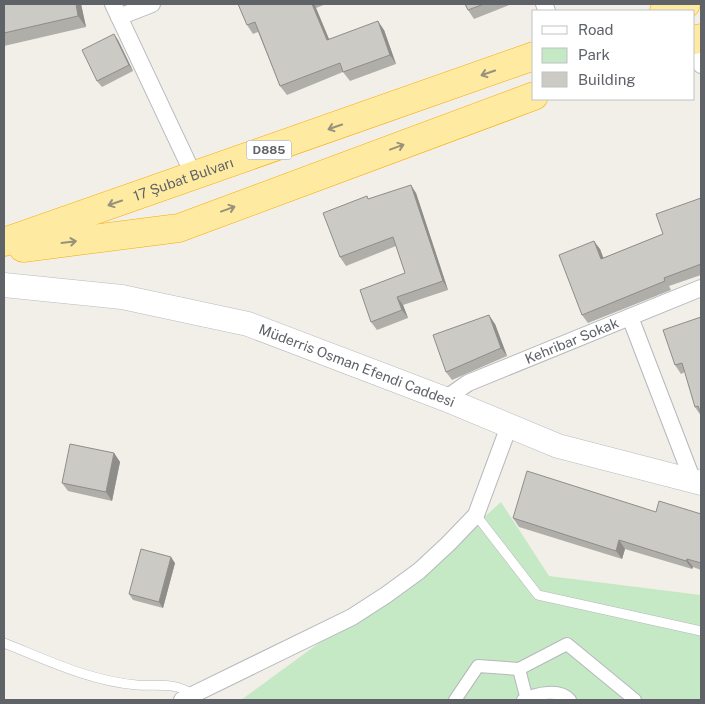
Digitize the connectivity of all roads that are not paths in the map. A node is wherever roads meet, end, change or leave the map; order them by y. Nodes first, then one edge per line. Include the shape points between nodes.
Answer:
1 (152, 4) edge
2 (686, 4) edge
3 (116, 10) edge
4 (667, 10) edge
5 (695, 48) edge
6 (532, 57) edge
7 (701, 65) edge
8 (532, 97) edge
9 (194, 176) junction
10 (4, 242) edge
11 (4, 250) edge
12 (4, 285) edge
13 (701, 288) edge
14 (630, 317) junction
15 (445, 399) junction
16 (509, 426) junction
17 (697, 482) edge
18 (476, 515) junction
19 (701, 631) edge
20 (4, 643) edge
21 (519, 669) junction
22 (187, 697) edge
23 (455, 700) edge
24 (525, 700) edge
25 (570, 700) edge
26 (635, 700) edge

1 - 3 street
2 - 4 highway
3 - 9 street
5 - 7 street
6 -> 9 highway, 17 Şubat Bulvarı / D885
11 -> 8 highway via 179,228
9 -> 10 highway, 17 Şubat Bulvarı / D885
12 - 15 main road, Müderris Osman Efendi Caddesi via 122,297 248,324
13 - 14 street, Kehribar Sokak
14 - 15 street, Kehribar Sokak via 468,383
14 - 17 street
15 - 16 main road, Müderris Osman Efendi Caddesi
16 - 17 main road, Müderris Osman Efendi Caddesi via 558,446
16 - 18 street
18 - 19 lane via 538,595
18 - 22 street via 419,570 380,600 352,617
20 - 22 lane via 100,678 135,685 178,686
21 - 23 street via 478,666
21 - 24 street
21 - 26 street via 567,644
24 - 25 street via 540,694 555,694

